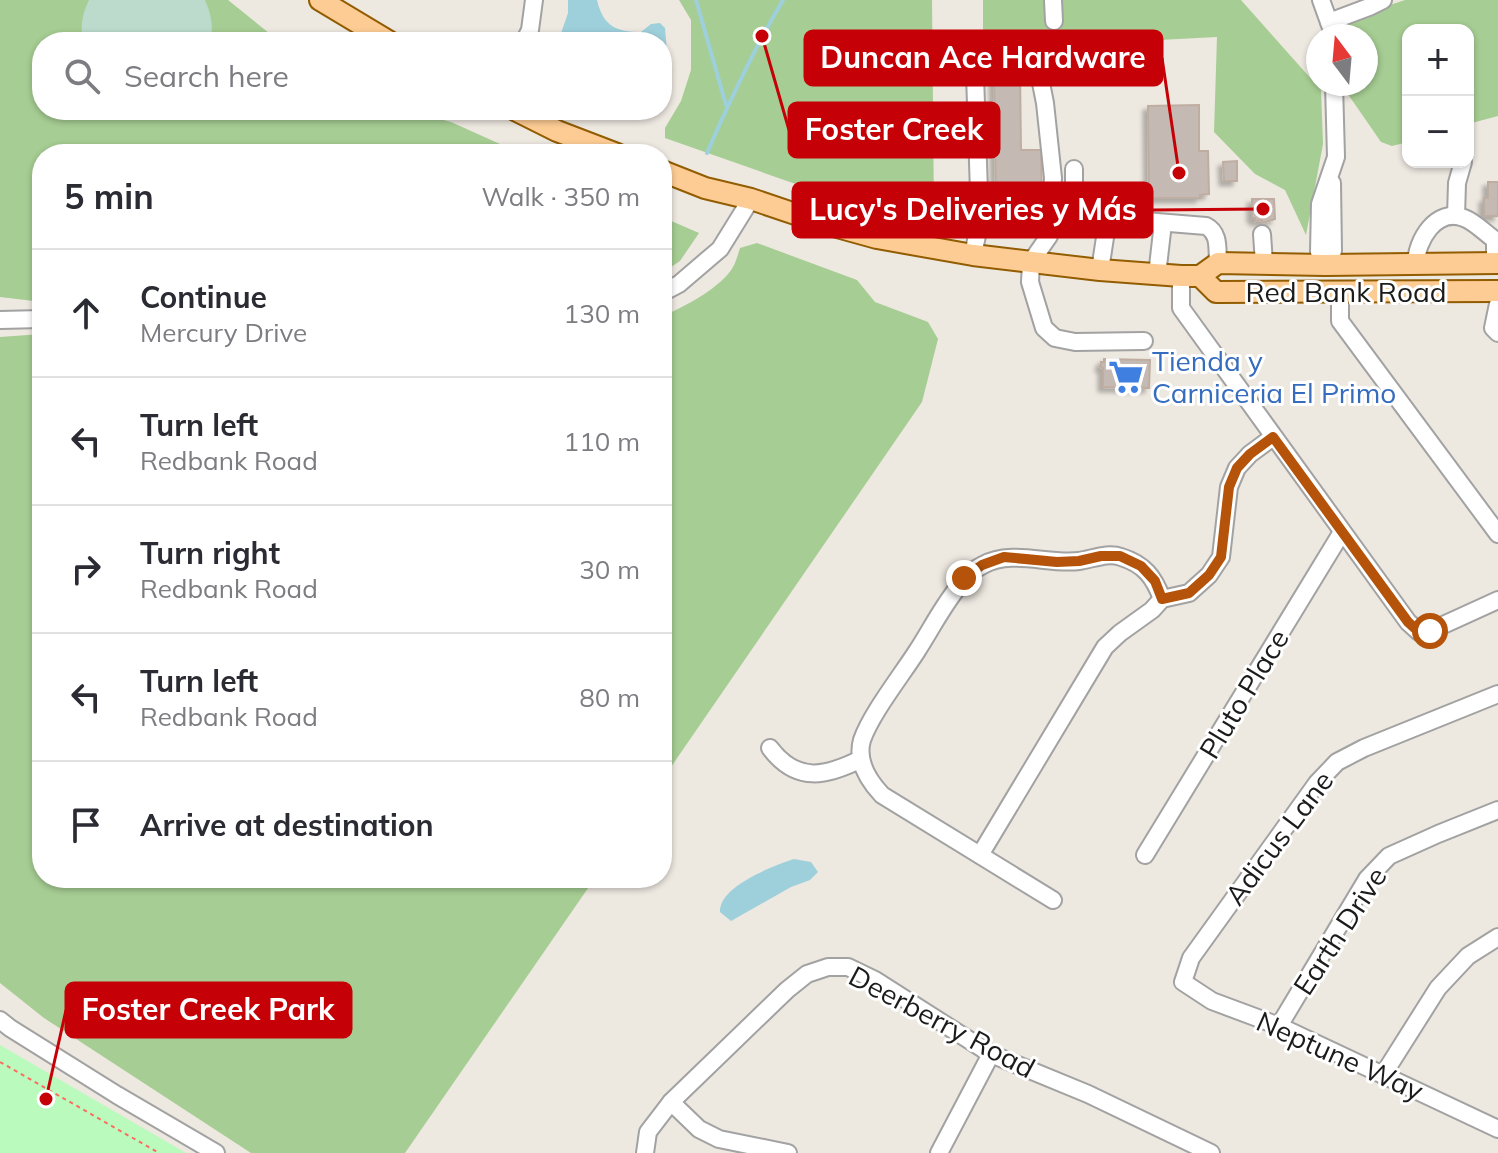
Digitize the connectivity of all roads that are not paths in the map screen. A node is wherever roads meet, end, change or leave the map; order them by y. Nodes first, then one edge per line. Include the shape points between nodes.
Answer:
1 (320, 0) edge
2 (534, 0) edge
3 (1053, 0) edge
4 (1321, 0) edge
5 (1383, 0) edge
6 (1054, 21) dead end
7 (1330, 24) edge
8 (1340, 24) edge
9 (373, 32) edge
10 (529, 32) edge
11 (1334, 96) edge
12 (535, 120) edge
13 (591, 144) edge
14 (1461, 168) edge
15 (1074, 169) dead end
16 (672, 175) edge
17 (751, 199) junction
18 (1456, 216) junction
19 (1108, 218) junction
20 (1163, 223) junction
21 (1262, 234) dead end
22 (1496, 240) edge
23 (973, 255) junction
24 (1031, 262) junction
25 (1325, 262) junction
26 (1218, 263) junction
27 (1264, 263) junction
28 (1496, 263) edge
29 (1416, 264) junction
30 (1100, 270) junction
31 (1157, 275) junction
32 (1190, 276) junction
33 (672, 288) edge
34 (1304, 291) junction
35 (1340, 291) junction
36 (1498, 295) edge
37 (32, 319) edge
38 (0, 320) edge
39 (1496, 329) edge
40 (1144, 341) dead end
41 (1273, 437) junction
42 (1342, 532) junction
43 (1498, 534) edge
44 (1162, 599) junction
45 (1498, 600) edge
46 (1498, 694) edge
47 (770, 748) dead end
48 (861, 759) junction
49 (1498, 810) edge
50 (980, 855) junction
51 (1145, 855) dead end
52 (1053, 900) dead end
53 (1498, 937) edge
54 (1183, 982) joint
55 (0, 1020) edge
56 (1279, 1026) junction
57 (991, 1054) junction
58 (1383, 1075) junction
59 (671, 1102) junction
60 (1496, 1124) edge
61 (216, 1153) edge
62 (645, 1153) edge
63 (788, 1153) edge
64 (939, 1153) edge
65 (1211, 1153) edge

1 - 9 main road
2 - 10 street
3 - 6 street
4 - 7 street
5 - 8 street
11 - 25 street via 1333,251
12 - 13 main road
14 - 18 street
15 - 19 street via 1079,196
16 - 17 main road, Red Bank Road
17 - 23 main road, Red Bank Road via 877,238
17 - 33 street via 720,249
18 - 22 street
18 - 29 street via 1443,218 1425,233
19 - 20 street
19 - 30 street
20 - 26 street via 1213,229
20 - 31 street
21 - 27 street
22 - 28 street
23 - 24 main road, Red Bank Road
23 - 24 street via 980,221 975,75 982,65 1027,67 1040,78 1053,178 1049,236
24 - 30 main road, Red Bank Road
24 - 40 street via 1037,308 1044,328 1055,338
25 - 27 main road, Red Bank Road
25 - 29 main road, Red Bank Road
25 - 34 main road via 1320,277
26 - 27 main road, Red Bank Road
26 - 32 main road, Red Bank Road
28 - 29 main road, Red Bank Road
30 - 31 main road, Red Bank Road
31 - 32 main road, Red Bank Road
32 - 34 main road, Red Bank Road via 1216,292
32 - 41 street via 1181,308
34 - 35 main road, Red Bank Road
35 - 36 main road, Red Bank Road
35 - 43 street via 1340,321
36 - 39 street
37 - 38 street
41 - 42 street
41 - 44 street via 1237,468 1229,487 1221,557 1209,575 1189,593
42 - 45 street via 1419,632
42 - 51 street, Pluto Place
44 - 48 street via 1141,566 1120,556 1057,562 1004,557 982,565 964,578 873,718
44 - 50 street via 1105,647
46 - 54 street, Adicus Lane via 1337,762 1191,958
47 - 48 street via 797,770 819,774
48 - 50 street via 867,779 882,795
49 - 56 street, Earth Drive via 1389,856 1367,879
50 - 52 street
53 - 58 street via 1468,956 1438,988
54 - 56 street, Neptune Way via 1212,1001
55 - 61 street
56 - 58 street, Neptune Way
57 - 59 street, Deerberry Road via 875,980 848,967 828,967 807,974 787,990
57 - 64 street
57 - 65 street, Deerberry Road
58 - 60 street, Neptune Way
59 - 62 street, Deerberry Road via 648,1132
59 - 63 street via 699,1129 719,1139

